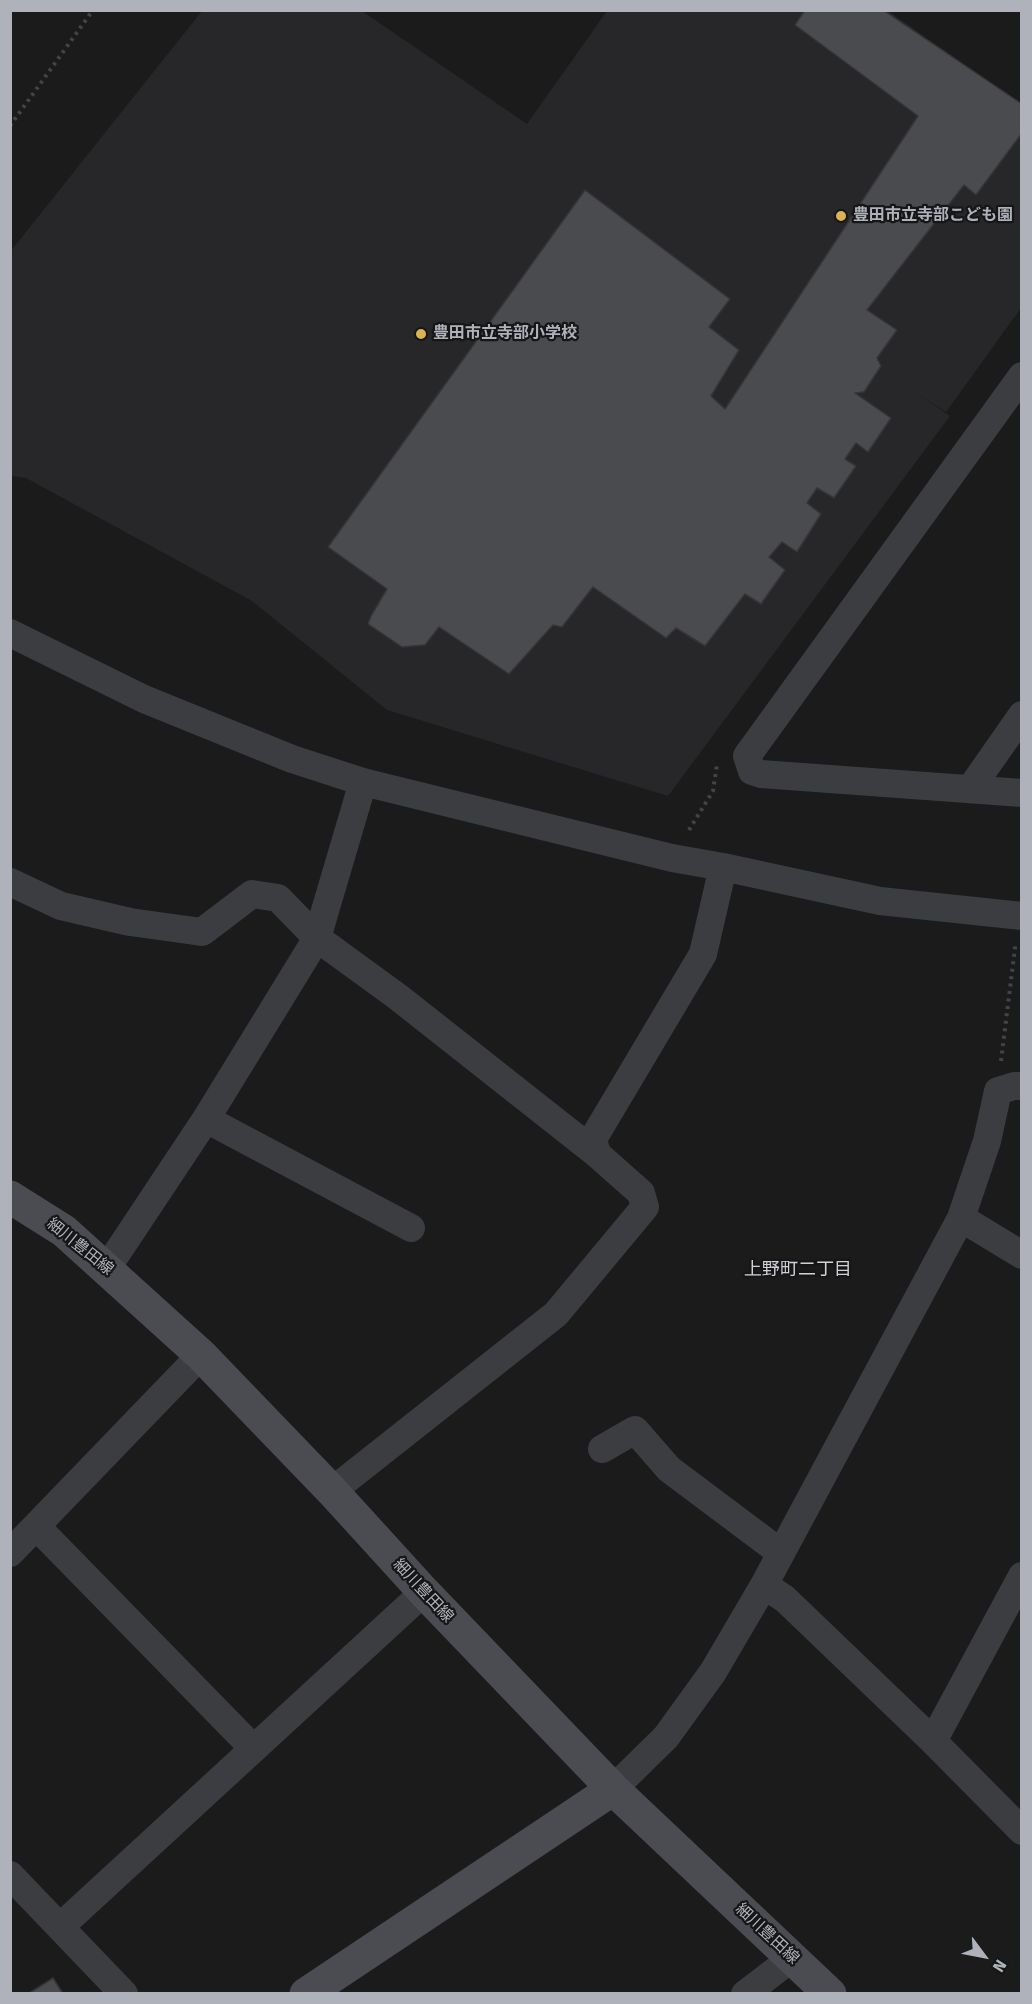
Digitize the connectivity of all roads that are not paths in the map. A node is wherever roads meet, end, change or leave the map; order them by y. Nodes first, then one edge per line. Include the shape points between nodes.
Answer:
1 (1022, 376) edge
2 (10, 633) edge
3 (1022, 715) edge
4 (363, 782) junction
5 (971, 788) junction
6 (1022, 793) edge
7 (723, 867) junction
8 (10, 882) edge
9 (1015, 915) edge
10 (317, 938) junction
11 (1010, 1088) edge
12 (206, 1119) junction
13 (597, 1154) junction
14 (10, 1197) edge
15 (961, 1218) junction
16 (411, 1228) dead end
17 (1022, 1255) edge
18 (107, 1268) junction
19 (201, 1355) junction
20 (602, 1449) dead end
21 (332, 1491) junction
22 (38, 1527) junction
23 (10, 1553) edge
24 (781, 1553) junction
25 (1022, 1576) edge
26 (764, 1585) junction
27 (424, 1593) junction
28 (933, 1741) junction
29 (253, 1748) junction
30 (613, 1789) junction
31 (1022, 1831) edge
32 (14, 1885) edge
33 (60, 1927) junction
34 (792, 1958) junction
35 (124, 1994) edge
36 (306, 1994) edge
37 (745, 1994) edge
38 (830, 1994) edge

1 - 5 street via 747,756 752,771 761,774
2 - 4 street via 144,699 292,759
3 - 5 street
4 - 7 street
4 - 10 street
5 - 6 street
7 - 9 street via 880,901
7 - 13 street via 703,954 593,1139
8 - 10 street via 61,906 130,922 202,932 252,894 278,898
10 - 12 street
10 - 13 street
11 - 15 street via 987,1140
12 - 16 street
12 - 18 street
13 - 21 street via 641,1193 645,1207 556,1314
14 - 18 main road, 細川豊田線 via 64,1230
15 - 17 street
15 - 24 street
18 - 19 main road, 細川豊田線
19 - 21 main road, 細川豊田線
19 - 22 street
20 - 24 street via 635,1430 669,1469
21 - 27 main road, 細川豊田線
22 - 23 street
22 - 29 street
24 - 26 street
25 - 28 street
26 - 28 street via 785,1599
26 - 30 street via 713,1672 666,1737
27 - 29 street
27 - 30 main road, 細川豊田線
28 - 31 street
29 - 33 street
30 - 34 main road, 細川豊田線
30 - 36 main road
32 - 33 street
33 - 35 street
34 - 37 street
34 - 38 main road, 細川豊田線

